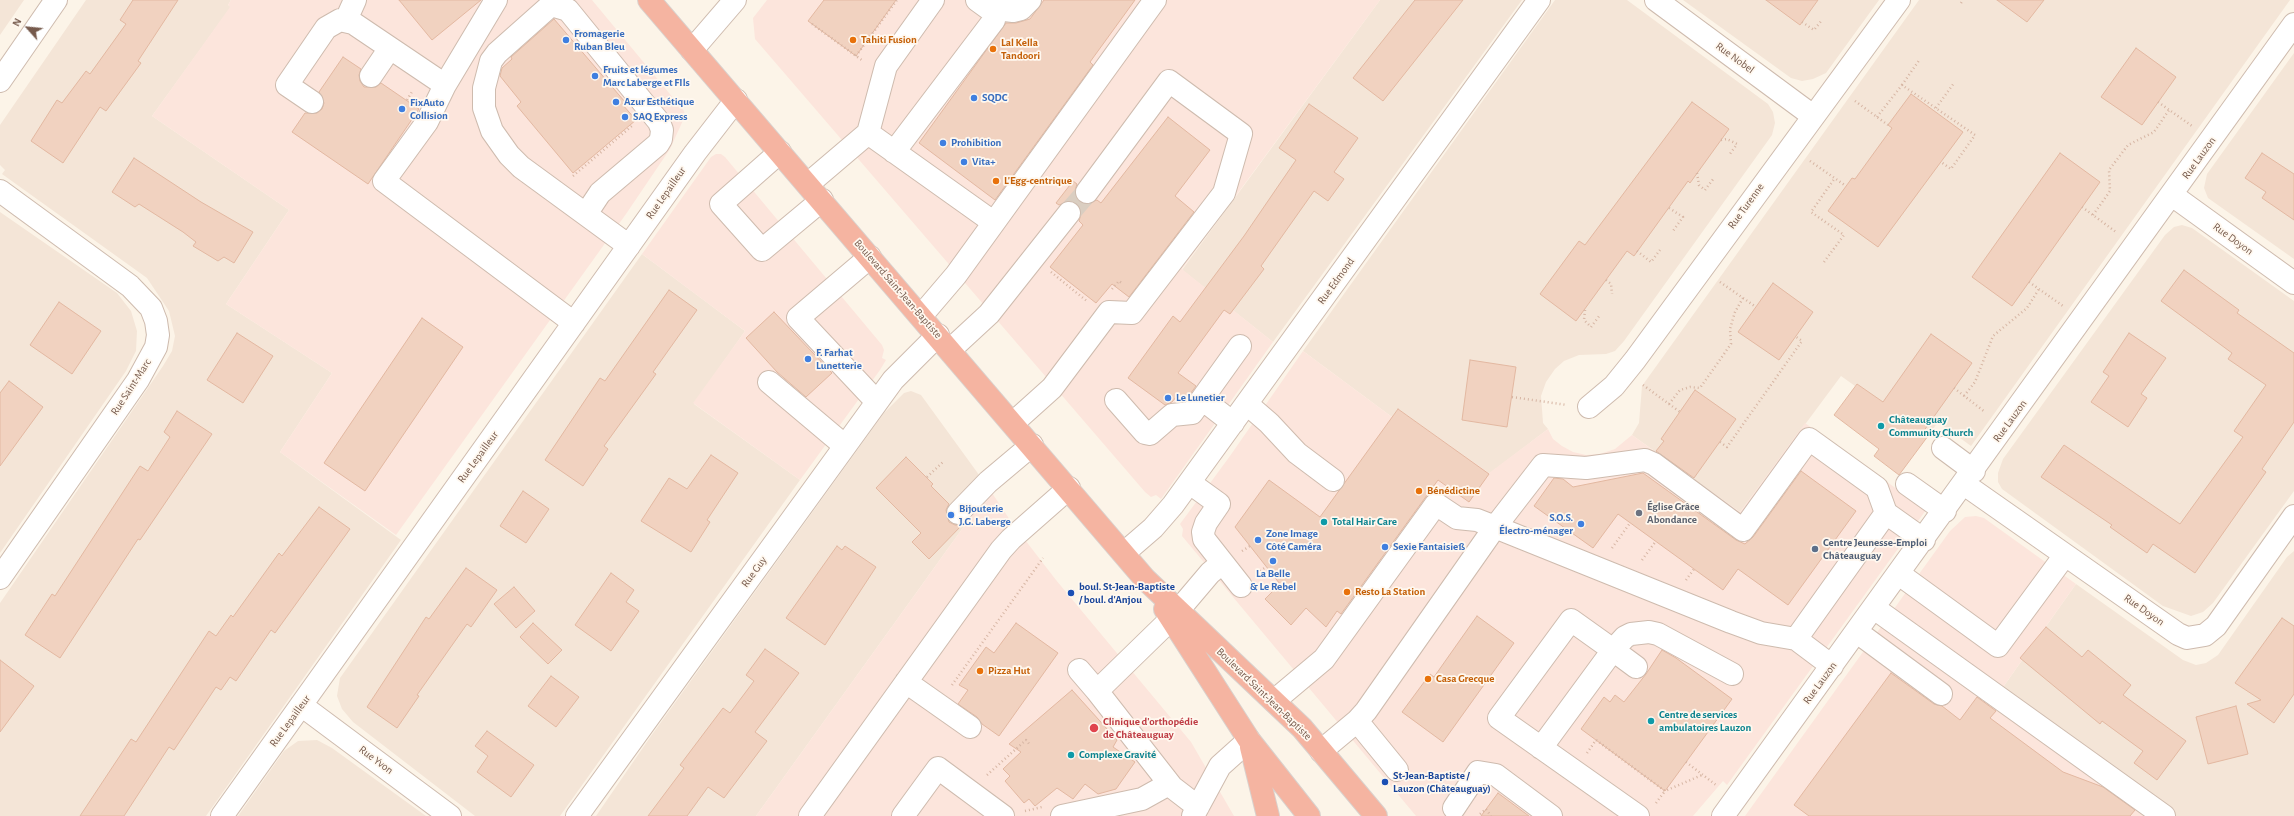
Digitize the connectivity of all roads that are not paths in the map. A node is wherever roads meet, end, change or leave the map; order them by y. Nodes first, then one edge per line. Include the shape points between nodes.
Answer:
1 (56, 0) edge
2 (355, 0) edge
3 (496, 0) edge
4 (649, 0) edge
5 (734, 0) edge
6 (933, 0) edge
7 (977, 0) edge
8 (1030, 0) edge
9 (1155, 0) edge
10 (1538, 0) edge
11 (1656, 0) edge
12 (1899, 0) edge
13 (552, 3) edge
14 (996, 9) junction
15 (346, 20) junction
16 (2294, 24) edge
17 (390, 48) junction
18 (692, 50) junction
19 (371, 76) dead end
20 (0, 81) edge
21 (445, 85) junction
22 (736, 100) junction
23 (312, 102) dead end
24 (1813, 116) junction
25 (868, 133) junction
26 (780, 152) junction
27 (894, 152) junction
28 (808, 184) junction
29 (0, 191) edge
30 (1086, 192) tunnel mouth
31 (2172, 195) junction
32 (822, 200) junction
33 (1069, 213) tunnel mouth
34 (586, 214) junction
35 (993, 222) junction
36 (629, 246) junction
37 (870, 257) junction
38 (2294, 283) edge
39 (921, 316) junction
40 (574, 324) junction
41 (944, 342) junction
42 (1240, 346) dead end
43 (769, 382) dead end
44 (1202, 399) junction
45 (1116, 400) dead end
46 (877, 402) junction
47 (1246, 404) junction
48 (1589, 408) road end
49 (1014, 423) junction
50 (1233, 423) junction
51 (1032, 445) junction
52 (845, 446) junction
53 (1943, 448) dead end
54 (1969, 477) junction
55 (1333, 480) dead end
56 (1190, 482) junction
57 (1907, 484) dead end
58 (1068, 488) junction
59 (1945, 511) junction
60 (958, 513) dead end
61 (1886, 513) junction
62 (2294, 516) edge
63 (1495, 527) junction
64 (1924, 540) junction
65 (1124, 553) junction
66 (2065, 555) junction
67 (1222, 563) junction
68 (1899, 574) junction
69 (0, 578) edge
70 (1241, 586) dead end
71 (1874, 608) junction
72 (1175, 615) junction
73 (1857, 632) junction
74 (1796, 639) junction
75 (1613, 650) junction
76 (1832, 666) junction
77 (1636, 668) dead end
78 (1080, 670) dead end
79 (1732, 674) dead end
80 (906, 682) junction
81 (1097, 692) junction
82 (1941, 694) dead end
83 (1274, 701) junction
84 (301, 705) junction
85 (1357, 721) junction
86 (970, 727) dead end
87 (1249, 740) junction
88 (1541, 748) junction
89 (1321, 751) junction
90 (1397, 770) dead end
91 (1169, 784) junction
92 (1196, 811) edge
93 (1452, 813) edge
94 (1726, 815) edge
95 (222, 816) edge
96 (450, 816) edge
97 (577, 816) edge
98 (810, 816) edge
99 (903, 816) edge
100 (1003, 816) edge
101 (1062, 816) edge
102 (1268, 816) edge
103 (1309, 816) edge
104 (1376, 816) edge
105 (1551, 816) edge
106 (1638, 816) edge
107 (2164, 816) edge

1 - 20 street
2 - 15 street
3 - 21 street
4 - 18 highway, Boulevard Saint-Jean-Baptiste
5 - 18 street
6 - 25 street via 886,66
7 - 14 street via 988,8
8 - 14 street via 1021,9
9 - 35 street
10 - 47 street, Rue Edmond
11 - 24 street, Rue Nobel
12 - 24 street, Rue Turenne
13 - 34 street via 497,53 484,88 484,108 492,131 509,155 521,167
13 - 34 street via 568,10 659,122 662,130 658,144 600,193
14 - 27 street via 994,20
15 - 17 street
15 - 23 street via 340,20 326,28 287,85
16 - 31 street, Rue Lauzon
17 - 19 street
17 - 21 street
18 - 22 highway, Boulevard Saint-Jean-Baptiste
21 - 40 street via 427,122 384,181
22 - 26 highway, Boulevard Saint-Jean-Baptiste
22 - 36 street, Rue Lepailleur via 695,152
24 - 48 street, Rue Turenne via 1625,373
25 - 27 street
25 - 28 street
26 - 28 highway, Boulevard Saint-Jean-Baptiste
26 - 32 street via 721,204 762,250
27 - 35 street
28 - 32 highway, Boulevard Saint-Jean-Baptiste
29 - 69 street, Rue Saint-Marc via 130,286 150,308 156,321 158,335 156,347 138,380
30 - 49 street via 1169,81 1241,134 1224,193 1132,313 1109,312 1052,388
31 - 38 street, Rue Doyon
31 - 54 street, Rue Lauzon
32 - 37 highway, Boulevard Saint-Jean-Baptiste
33 - 41 street, Rue Guy via 989,314
34 - 36 street
35 - 39 street via 956,275
36 - 40 street, Rue Lepailleur
37 - 39 highway, Boulevard Saint-Jean-Baptiste
37 - 46 street via 798,318
39 - 41 highway, Boulevard Saint-Jean-Baptiste
40 - 84 street, Rue Lepailleur
41 - 46 street, Rue Guy via 897,374
41 - 49 highway, Boulevard Saint-Jean-Baptiste
42 - 44 street
43 - 52 street
44 - 45 street via 1192,413 1172,415 1150,434 1145,433
44 - 50 street
46 - 52 street, Rue Guy
47 - 50 street, Rue Edmond
47 - 55 street via 1298,453
49 - 51 highway, Boulevard Saint-Jean-Baptiste
50 - 56 street, Rue Edmond
51 - 58 highway, Boulevard Saint-Jean-Baptiste
51 - 60 street via 988,482
52 - 97 street, Rue Guy
53 - 54 street, Rue Doyon
54 - 59 street, Rue Lauzon
54 - 66 street, Rue Doyon
56 - 65 street, Rue Edmond via 1153,528
56 - 67 street via 1219,504 1203,532 1204,539
57 - 59 street
58 - 65 highway, Boulevard Saint-Jean-Baptiste
58 - 80 street via 1001,550
59 - 64 street, Rue Lauzon
61 - 63 street via 1877,488 1809,439 1743,530 1654,464 1640,460 1586,468 1543,465
61 - 64 street
61 - 74 street
62 - 66 street, Rue Doyon via 2216,626 2205,635 2196,638 2178,634
63 - 74 street via 1761,633
63 - 83 street via 1477,520 1457,518 1436,504 1324,659
63 - 85 street
64 - 68 street, Rue Lauzon
65 - 72 highway, Boulevard Saint-Jean-Baptiste
66 - 68 street via 1998,646
67 - 70 street
67 - 72 street via 1210,573
68 - 71 street, Rue Lauzon
71 - 73 street, Rue Lauzon
71 - 107 street
72 - 81 street
72 - 83 highway, Boulevard Saint-Jean-Baptiste
72 - 87 highway, Boulevard Saint-Jean-Baptiste
73 - 76 street, Rue Lauzon
73 - 82 street
74 - 76 street
75 - 77 street
75 - 79 street via 1631,634 1658,634
75 - 88 street
75 - 88 street via 1571,620 1499,718
76 - 94 street, Rue Lauzon
78 - 81 street
80 - 86 street
80 - 98 street
81 - 91 street
83 - 89 highway, Boulevard Saint-Jean-Baptiste
84 - 95 street, Rue Lepailleur
84 - 96 street, Rue Yvon
85 - 89 street
85 - 90 street
87 - 92 street via 1220,766
87 - 102 highway
87 - 103 highway, Boulevard Saint-Jean-Baptiste
88 - 106 street
89 - 104 highway, Boulevard Saint-Jean-Baptiste
91 - 92 street
91 - 101 street via 1142,799
93 - 105 street via 1478,772 1496,775
99 - 100 street via 938,768

